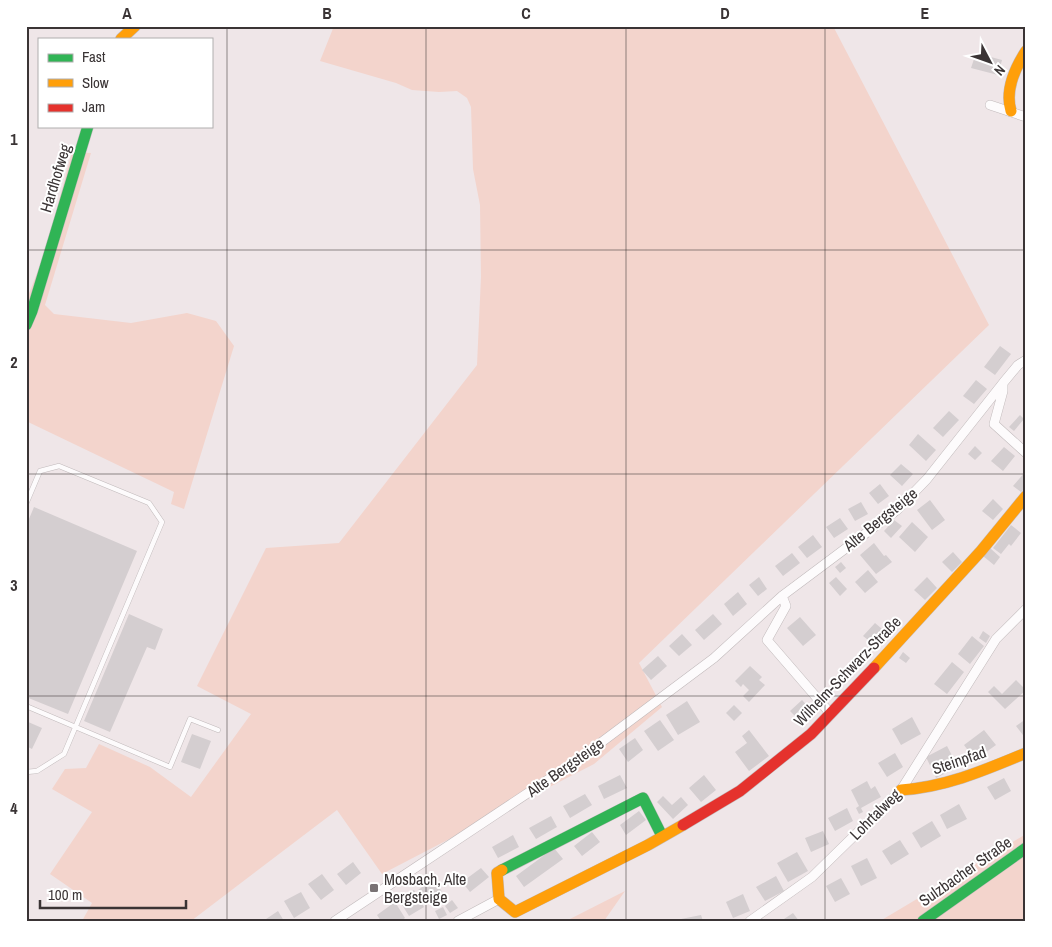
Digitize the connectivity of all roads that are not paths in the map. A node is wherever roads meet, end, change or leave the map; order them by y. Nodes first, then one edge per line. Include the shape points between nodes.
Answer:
1 (135, 26) edge
2 (122, 38) edge
3 (1026, 51) edge
4 (990, 105) dead end
5 (1011, 111) junction
6 (1026, 117) edge
7 (87, 128) edge
8 (26, 325) edge
9 (1026, 360) edge
10 (1003, 383) junction
11 (1026, 453) edge
12 (1026, 496) edge
13 (26, 504) edge
14 (782, 596) junction
15 (1026, 609) edge
16 (26, 706) edge
17 (830, 713) junction
18 (75, 727) junction
19 (218, 730) dead end
20 (1026, 753) edge
21 (26, 772) edge
22 (900, 790) junction
23 (662, 836) junction
24 (1026, 848) edge
25 (499, 899) junction
26 (336, 921) edge
27 (458, 921) edge
28 (750, 921) edge
29 (923, 921) edge

1 - 2 street
3 - 5 street via 1010,89
4 - 5 street
5 - 6 street
7 - 8 street, Hardhofweg
9 - 10 street, Alte Bergsteige
10 - 11 street via 994,424
10 - 14 street, Alte Bergsteige via 927,479 897,510
12 - 17 street, Wilhelm-Schwarz-Straße via 981,551
13 - 18 lane via 40,471 59,466 149,503 162,522
14 - 17 street via 786,606 767,640
14 - 26 street, Alte Bergsteige via 714,658 579,759
15 - 22 street, Lohrtalweg via 996,639
16 - 18 lane
17 - 23 street, Wilhelm-Schwarz-Straße via 810,734 740,792
18 - 19 lane via 170,766 190,719
18 - 21 lane via 64,754 37,771
20 - 22 street, Steinpfad via 947,784
22 - 28 street, Lohrtalweg via 812,876
23 - 25 street, Wilhelm-Schwarz-Straße via 515,912
23 - 25 street via 643,798 497,873
24 - 29 street, Sulzbacher Straße
25 - 27 street

